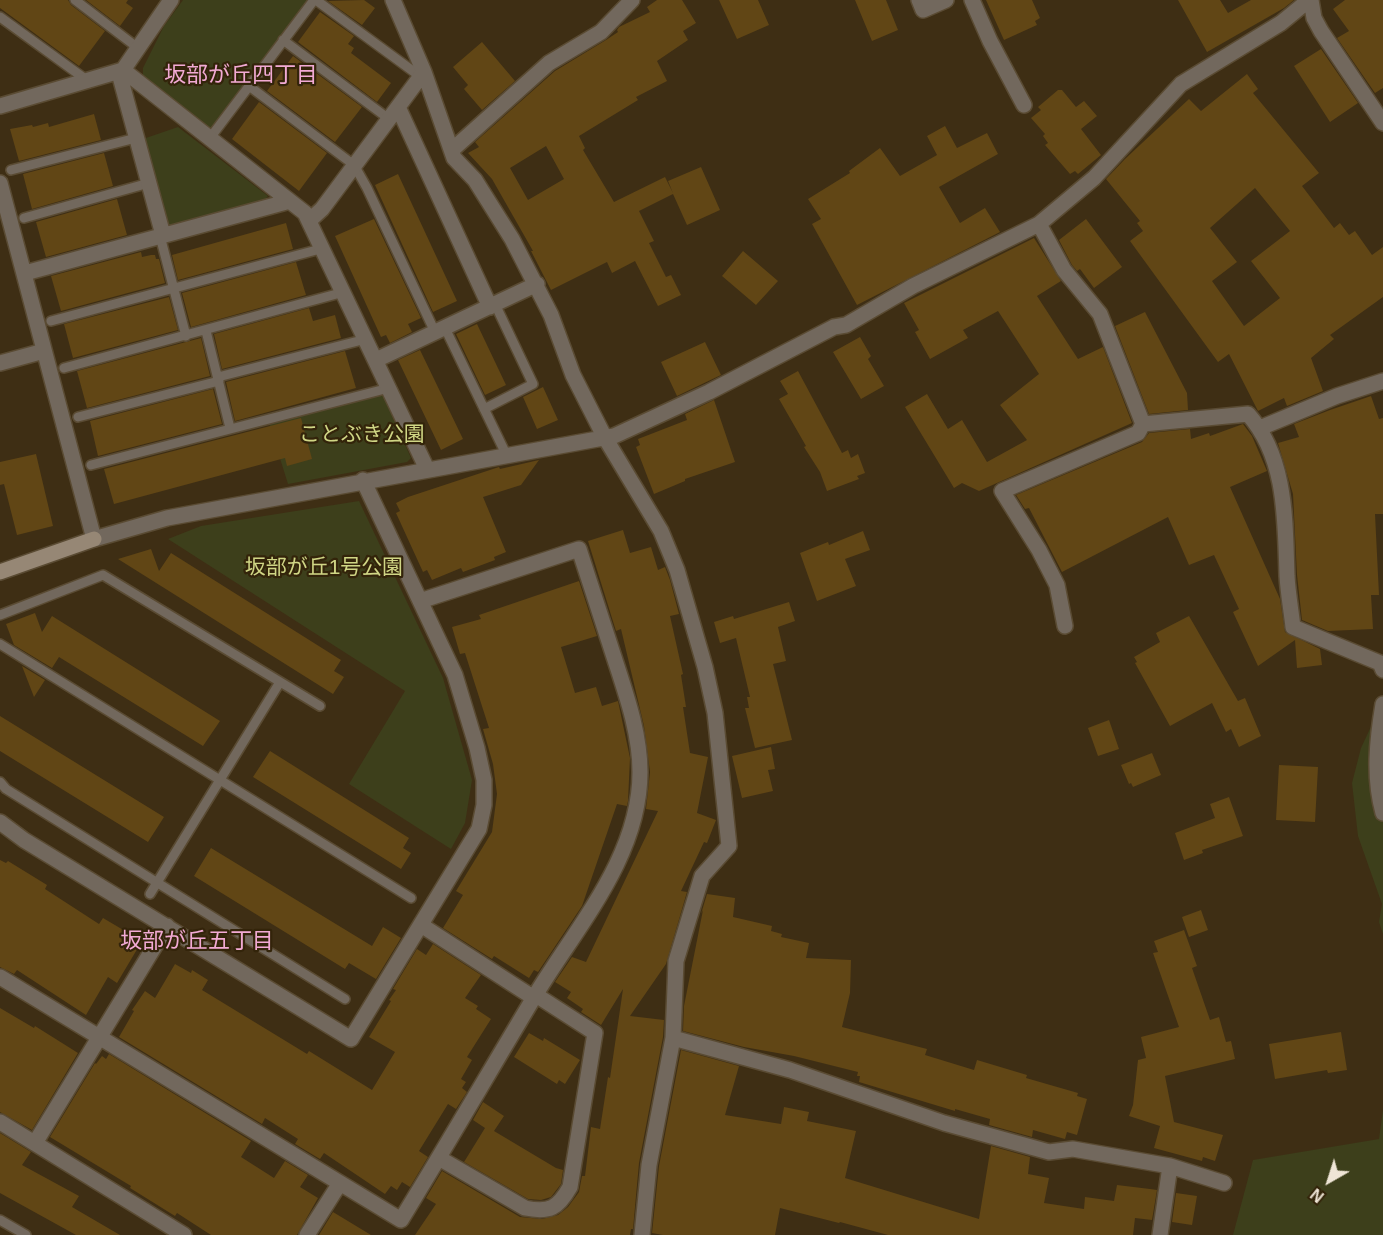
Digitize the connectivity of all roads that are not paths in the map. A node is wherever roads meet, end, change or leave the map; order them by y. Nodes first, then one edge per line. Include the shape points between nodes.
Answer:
1 (75, 0) edge
2 (171, 0) edge
3 (315, 0) edge
4 (393, 0) edge
5 (632, 0) edge
6 (919, 0) edge
7 (946, 0) edge
8 (972, 0) edge
9 (1310, 0) edge
10 (0, 17) edge
11 (283, 40) junction
12 (138, 48) junction
13 (121, 71) junction
14 (422, 74) junction
15 (88, 81) junction
16 (249, 86) junction
17 (1024, 105) dead end
18 (0, 106) edge
19 (393, 113) junction
20 (1383, 123) edge
21 (136, 138) junction
22 (210, 138) junction
23 (452, 150) junction
24 (354, 165) junction
25 (11, 170) dead end
26 (0, 183) edge
27 (149, 183) junction
28 (290, 201) junction
29 (24, 218) dead end
30 (310, 219) junction
31 (1039, 224) junction
32 (161, 236) junction
33 (324, 248) junction
34 (25, 273) junction
35 (537, 284) junction
36 (174, 288) junction
37 (344, 292) junction
38 (493, 305) junction
39 (51, 321) dead end
40 (440, 330) junction
41 (206, 331) junction
42 (186, 336) junction
43 (366, 339) junction
44 (44, 351) junction
45 (376, 360) junction
46 (0, 363) edge
47 (64, 368) dead end
48 (219, 379) junction
49 (1383, 381) edge
50 (389, 388) junction
51 (484, 409) junction
52 (78, 417) dead end
53 (1143, 424) junction
54 (230, 428) junction
55 (1260, 428) junction
56 (604, 436) junction
57 (506, 454) junction
58 (91, 465) dead end
59 (427, 469) junction
60 (363, 480) junction
61 (94, 539) junction
62 (0, 572) edge
63 (420, 601) junction
64 (0, 615) edge
65 (1065, 626) dead end
66 (0, 644) edge
67 (1383, 670) edge
68 (280, 682) junction
69 (1383, 704) edge
70 (320, 706) dead end
71 (219, 779) junction
72 (0, 782) edge
73 (1383, 813) edge
74 (0, 822) edge
75 (156, 883) junction
76 (150, 894) dead end
77 (411, 898) dead end
78 (420, 925) junction
79 (167, 926) junction
80 (0, 977) edge
81 (535, 996) junction
82 (345, 999) dead end
83 (98, 1037) junction
84 (673, 1038) junction
85 (0, 1122) edge
86 (35, 1143) junction
87 (439, 1158) junction
88 (1170, 1167) junction
89 (340, 1183) junction
90 (1224, 1183) dead end
91 (0, 1220) edge
92 (26, 1235) edge
93 (184, 1235) edge
94 (307, 1235) edge
95 (642, 1235) edge
96 (1160, 1235) edge

1 - 12 lane
2 - 12 street
3 - 11 lane
3 - 14 lane
4 - 14 street
5 - 23 street via 601,32 549,63
6 - 7 street via 923,10
8 - 17 street
9 - 20 street via 1321,31
9 - 31 street via 1281,23 1181,84 1094,178
10 - 15 lane
11 - 16 lane
11 - 19 lane
12 - 13 street
13 - 15 street
13 - 21 street
13 - 22 street
14 - 19 street
14 - 23 street
15 - 18 street
16 - 22 lane
16 - 24 lane
19 - 24 street
19 - 38 street
21 - 25 lane
21 - 27 street
22 - 28 street
23 - 35 street via 454,158 484,193
24 - 30 street
24 - 40 lane
26 - 34 street
27 - 29 lane
27 - 32 street
28 - 30 street
28 - 32 street
30 - 33 street
31 - 53 street via 1064,270 1100,314
31 - 56 street via 709,392 614,436
32 - 34 street
32 - 36 lane
33 - 36 lane
33 - 37 street
34 - 44 street
35 - 38 street
35 - 56 street via 573,375
36 - 39 lane
36 - 42 lane
37 - 41 lane
37 - 43 street
38 - 40 street
38 - 51 lane via 533,384
40 - 45 street
40 - 51 lane
41 - 42 lane
41 - 48 lane
42 - 47 lane
43 - 45 street
43 - 48 lane
44 - 46 street
44 - 61 street
45 - 50 street
48 - 52 lane
48 - 54 lane
49 - 55 street
50 - 54 lane
50 - 59 street
51 - 57 lane
53 - 55 street via 1248,414
53 - 65 street via 1138,433 1002,490 1057,585
54 - 58 lane
55 - 67 street via 1279,477 1286,519 1293,627 1380,663
56 - 57 street
56 - 84 street via 661,531 677,570 715,713 729,846 702,876 676,961
57 - 59 street
59 - 60 street
60 - 61 street via 167,518
60 - 63 street
61 - 62 street
63 - 78 street via 455,675 484,780 480,829
63 - 81 street via 579,549 628,702 639,761 638,804 633,825 601,892
64 - 68 lane via 103,575
66 - 71 lane
68 - 70 lane
68 - 71 lane
69 - 73 street via 1376,758
71 - 75 lane
71 - 77 lane
72 - 75 lane
74 - 79 street
75 - 76 lane
75 - 82 lane
78 - 79 street via 351,1039
78 - 81 street
79 - 83 street
80 - 83 street
81 - 87 street
81 - 87 street via 595,1033 570,1187 558,1205 548,1209 525,1208
83 - 86 street
83 - 89 street
84 - 88 street via 790,1070 944,1123 1049,1152 1073,1149
84 - 95 street via 649,1165
85 - 86 street
86 - 93 street
87 - 89 street via 401,1220
88 - 90 street
88 - 96 street
89 - 94 street
91 - 92 lane

